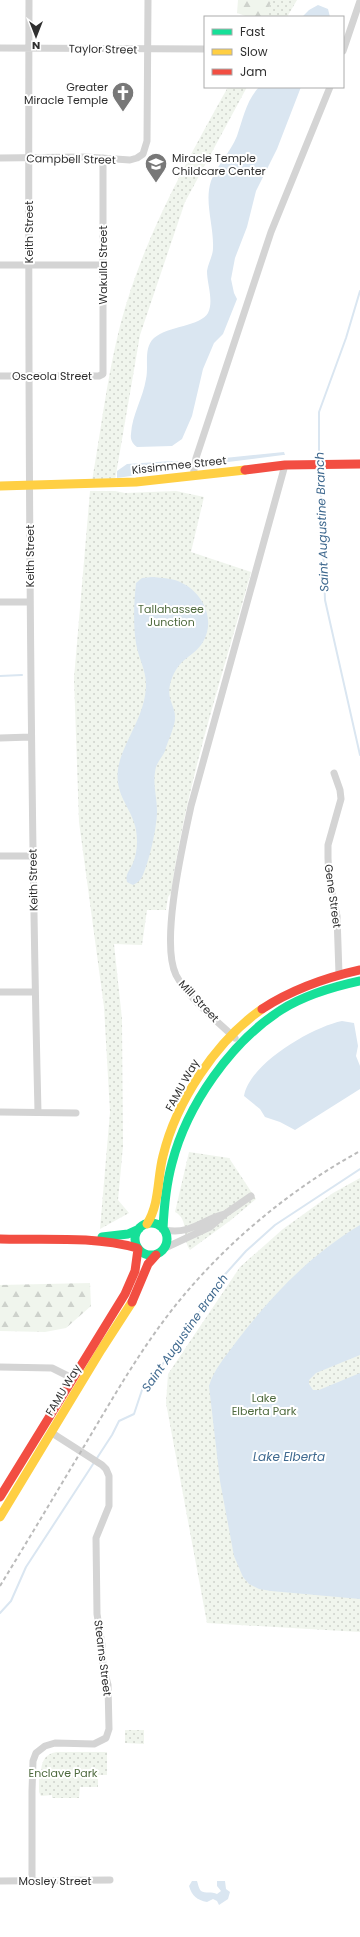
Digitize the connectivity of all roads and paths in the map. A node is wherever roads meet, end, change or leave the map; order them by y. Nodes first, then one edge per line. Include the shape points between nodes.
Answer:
1 (29, 0) edge
2 (148, 0) edge
3 (360, 1) edge
4 (0, 48) edge
5 (29, 48) junction
6 (344, 48) edge
7 (148, 49) junction
8 (204, 49) edge
9 (330, 88) edge
10 (0, 158) edge
11 (29, 158) junction
12 (103, 158) junction
13 (0, 265) edge
14 (29, 265) junction
15 (103, 265) junction
16 (103, 373) joint
17 (28, 375) junction
18 (0, 376) edge
19 (360, 464) edge
20 (285, 465) junction
21 (193, 476) junction
22 (0, 486) edge
23 (29, 486) junction
24 (0, 602) edge
25 (30, 602) junction
26 (31, 737) junction
27 (0, 738) edge
28 (334, 773) dead end
29 (0, 856) edge
30 (33, 856) junction
31 (360, 970) edge
32 (339, 974) junction
33 (360, 981) edge
34 (0, 992) edge
35 (35, 992) junction
36 (231, 1034) junction
37 (239, 1042) junction
38 (0, 1112) edge
39 (38, 1112) junction
40 (76, 1112) dead end
41 (251, 1196) dead end
42 (225, 1214) junction
43 (143, 1226) junction
44 (164, 1229) junction
45 (0, 1239) edge
46 (78, 1240) junction
47 (138, 1248) junction
48 (165, 1248) junction
49 (156, 1255) junction
50 (0, 1367) edge
51 (72, 1378) junction
52 (52, 1433) junction
53 (0, 1497) edge
54 (0, 1517) edge
55 (110, 1880) dead end
56 (0, 1881) edge
57 (32, 1881) junction

1 - 5 street, Keith Street
2 - 7 street
3 - 6 street
4 - 5 street, Taylor Street
5 - 7 street, Taylor Street
5 - 11 street, Keith Street
7 - 8 street, Taylor Street
7 - 12 street, Campbell Street via 147,141 144,151 140,156 130,160
9 - 21 street via 265,251 196,458
10 - 11 street, Campbell Street
11 - 12 street, Campbell Street
11 - 14 street, Keith Street
12 - 15 street, Wakulla Street
13 - 14 street
14 - 15 street
14 - 17 street, Keith Street
15 - 16 street, Wakulla Street
16 - 17 street, Osceola Street via 99,376
17 - 18 street, Osceola Street
17 - 23 street, Keith Street
19 - 20 street, Kissimmee Street
20 - 21 street, Kissimmee Street
20 - 36 street, Mill Street via 191,806 181,854 171,929 170,954 178,978 189,993
21 - 23 street, Kissimmee Street via 120,483
22 - 23 street, Kissimmee Street
23 - 25 street, Keith Street
24 - 25 street
25 - 26 street, Keith Street
26 - 27 street
26 - 30 street, Keith Street
28 - 32 street, Gene Street via 341,799 328,845 328,858 329,880 337,916
29 - 30 street
30 - 35 street, Keith Street
31 - 32 street, FAMU Way
32 - 36 street, FAMU Way via 284,995
33 - 37 street, FAMU Way via 302,998 269,1017
34 - 35 street
35 - 39 street, Keith Street
36 - 37 street, Mill Street
36 - 43 street, FAMU Way via 201,1072 174,1125 161,1161 154,1211
37 - 44 street, FAMU Way via 211,1077 178,1144 168,1182
38 - 39 street
39 - 40 street
41 - 42 street
42 - 44 street via 212,1217 188,1230
42 - 48 street via 204,1230
43 - 44 street via 157,1224
43 - 46 street via 126,1235
43 - 47 street, FAMU Way via 135,1238
44 - 48 street, FAMU Way via 168,1239
45 - 46 street
46 - 47 street
47 - 49 street via 148,1255
47 - 51 street, FAMU Way via 136,1268 128,1289
48 - 49 street, FAMU Way
49 - 52 street, FAMU Way via 148,1264 130,1307
50 - 51 street via 52,1368
51 - 53 street, FAMU Way
52 - 54 street, FAMU Way
52 - 57 street, Stearns Street via 102,1465 109,1476 108,1513 96,1538 97,1607 103,1666 108,1684 109,1729 106,1738 94,1744 55,1743 45,1746 36,1753 33,1761 32,1791
55 - 57 street, Mosley Street
56 - 57 street, Mosley Street

